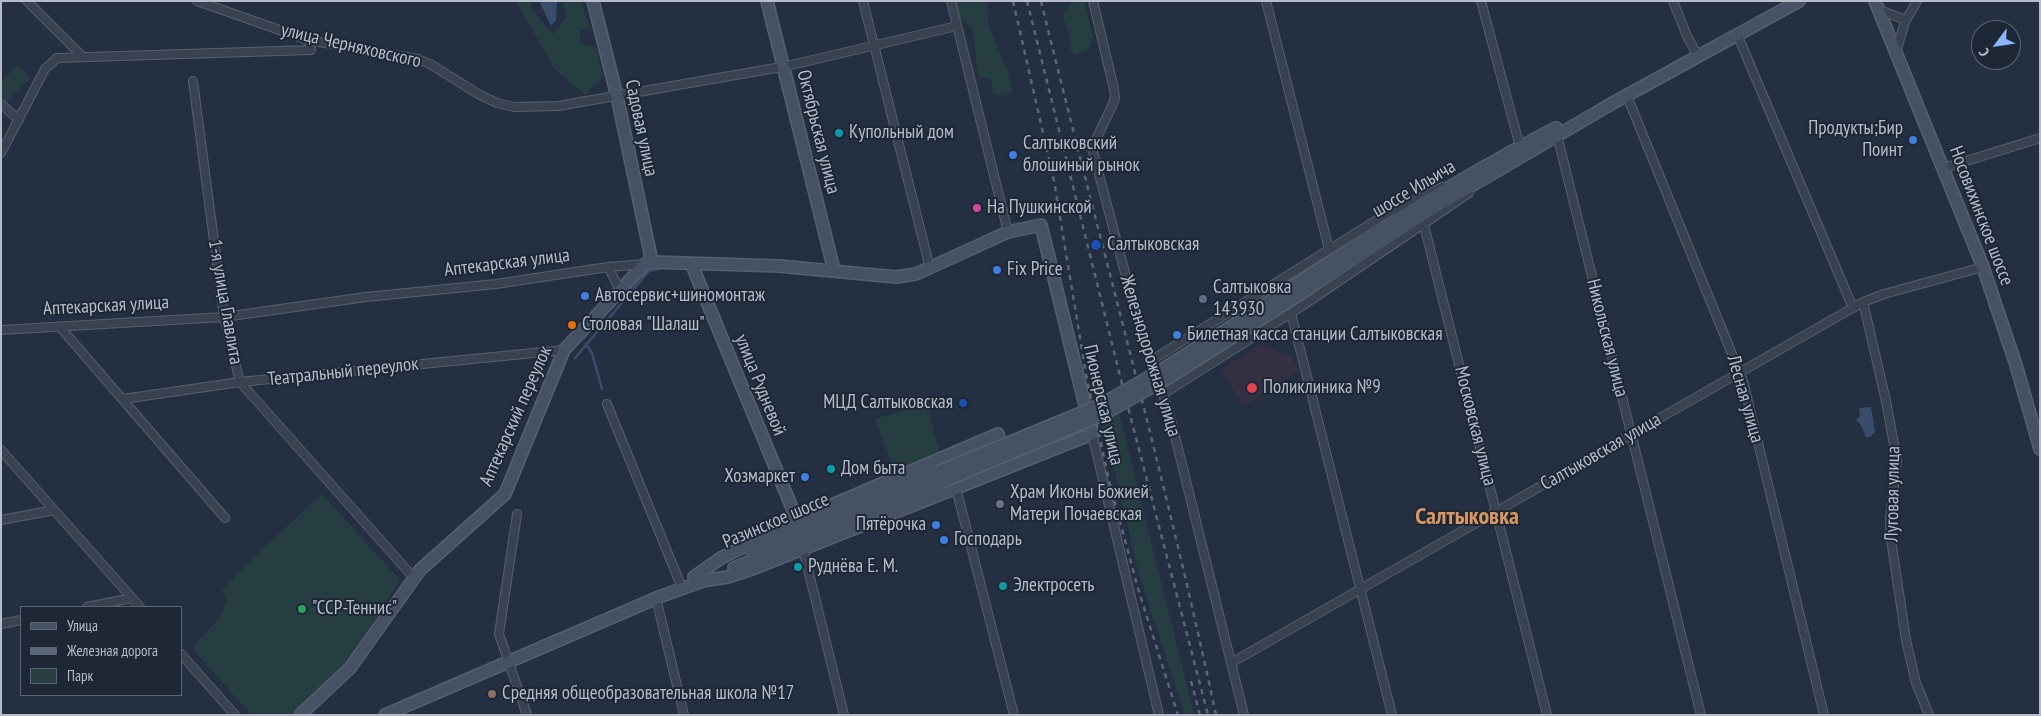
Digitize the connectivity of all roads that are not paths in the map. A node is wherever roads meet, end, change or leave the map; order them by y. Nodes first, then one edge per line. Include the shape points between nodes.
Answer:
1 (27, 1) edge
2 (197, 1) edge
3 (593, 1) edge
4 (768, 1) edge
5 (863, 1) edge
6 (951, 1) edge
7 (1094, 1) edge
8 (1266, 1) edge
9 (1481, 1) edge
10 (1673, 1) edge
11 (1800, 1) edge
12 (1917, 1) edge
13 (1876, 4) edge
14 (1906, 20) junction
15 (957, 26) junction
16 (1737, 34) junction
17 (308, 40) junction
18 (874, 46) junction
19 (1896, 52) junction
20 (1698, 56) junction
21 (83, 57) junction
22 (784, 66) junction
23 (193, 81) dead end
24 (617, 96) junction
25 (1627, 96) junction
26 (1, 104) edge
27 (1611, 104) junction
28 (19, 120) junction
29 (1557, 135) junction
30 (2040, 138) edge
31 (1520, 147) junction
32 (1, 153) edge
33 (1508, 159) junction
34 (1484, 168) junction
35 (1944, 168) junction
36 (1500, 170) junction
37 (1424, 225) junction
38 (1008, 232) junction
39 (1329, 249) junction
40 (648, 263) junction
41 (691, 263) junction
42 (608, 267) junction
43 (1983, 267) junction
44 (930, 268) junction
45 (834, 270) junction
46 (620, 290) junction
47 (1863, 302) junction
48 (1853, 308) junction
49 (1291, 313) junction
50 (224, 317) junction
51 (1246, 323) junction
52 (60, 327) junction
53 (1, 330) edge
54 (1181, 342) junction
55 (564, 350) junction
56 (1152, 360) junction
57 (1200, 371) junction
58 (1740, 372) junction
59 (240, 382) junction
60 (1163, 394) junction
61 (122, 399) junction
62 (607, 404) dead end
63 (1087, 416) junction
64 (1092, 434) junction
65 (1632, 434) junction
66 (1, 450) edge
67 (2040, 450) edge
68 (947, 455) junction
69 (1037, 455) junction
70 (1006, 468) junction
71 (956, 488) junction
72 (54, 510) junction
73 (1497, 512) junction
74 (517, 514) dead end
75 (224, 518) dead end
76 (1, 520) edge
77 (797, 520) junction
78 (803, 549) junction
79 (414, 578) junction
80 (698, 579) junction
81 (680, 583) junction
82 (1360, 590) junction
83 (132, 598) junction
84 (658, 598) junction
85 (92, 606) edge
86 (139, 606) edge
87 (20, 620) edge
88 (1, 624) edge
89 (182, 655) edge
90 (508, 662) junction
91 (1231, 663) junction
92 (235, 715) edge
93 (300, 715) edge
94 (384, 715) edge
95 (527, 715) edge
96 (684, 715) edge
97 (844, 715) edge
98 (1014, 715) edge
99 (1159, 715) edge
100 (1244, 715) edge
101 (1392, 715) edge
102 (1547, 715) edge
103 (1701, 715) edge
104 (1824, 715) edge
105 (1930, 715) edge

1 - 21 street
2 - 17 street, улица Черняховского
3 - 24 street, Садовая улица
4 - 22 street, Октябрьская улица
5 - 18 street
6 - 15 street
7 - 56 street, Железнодорожная улица via 1114,98 1092,148 1137,318
8 - 39 street
9 - 31 street
10 - 20 street via 1686,36
11 - 16 street, шоссе Ильича
12 - 14 street
13 - 14 street
13 - 19 street, Носовихинское шоссе
14 - 19 street
15 - 18 street, улица Черняховского
15 - 38 street
16 - 20 street, шоссе Ильича
16 - 48 street
17 - 21 street via 311,50
17 - 24 street, улица Черняховского via 418,59 480,95 514,107 558,106
18 - 22 street, улица Черняховского
18 - 44 street
19 - 35 street, Носовихинское шоссе
20 - 25 street, шоссе Ильича
21 - 28 street via 57,58 45,69
22 - 24 street, улица Черняховского
22 - 45 street, Октябрьская улица
23 - 50 street, 1-я улица Главлита
24 - 40 street, Садовая улица
25 - 27 street, шоссе Ильича
25 - 58 street, Лесная улица
26 - 28 street
27 - 29 street, шоссе Ильича
27 - 31 street, шоссе Ильича via 1569,121
28 - 32 street
29 - 33 street, шоссе Ильича
29 - 65 street, Никольская улица
30 - 35 street
31 - 33 street, шоссе Ильича
33 - 34 street, шоссе Ильича
33 - 36 street, шоссе Ильича
34 - 39 street via 1420,196
34 - 51 street, шоссе Ильича via 1383,228
35 - 43 street, Носовихинское шоссе
36 - 37 street
36 - 51 street, шоссе Ильича
37 - 49 street
37 - 73 street, Московская улица
38 - 44 street, Аптекарская улица
38 - 63 street, Пионерская улица via 1041,225
39 - 54 street
40 - 41 street, Аптекарская улица
40 - 42 street, Аптекарская улица
40 - 46 street, Аптекарский переулок
41 - 45 street, Аптекарская улица
41 - 77 street, улица Рудневой
42 - 46 street
42 - 50 street, Аптекарская улица
43 - 47 street, Салтыковская улица
43 - 67 street, Носовихинское шоссе via 2016,364
44 - 45 street, Аптекарская улица via 916,274 896,276
46 - 55 street, Аптекарский переулок
47 - 48 street, Салтыковская улица
47 - 105 street, Луговая улица via 1895,440 1897,461 1890,518 1891,539 1906,640 1916,683
48 - 58 street, Салтыковская улица
49 - 57 street
49 - 82 street
50 - 52 street, Аптекарская улица
50 - 59 street, 1-я улица Главлита
51 - 80 street, Разинское шоссе, bridge via 1100,405 940,477 840,512
52 - 53 street, Аптекарская улица
52 - 61 street
54 - 56 street
54 - 57 street via 1176,352 1178,366 1186,372
55 - 59 street, Театральный переулок
55 - 79 street, Аптекарский переулок via 505,494
56 - 60 street, Железнодорожная улица
57 - 60 street
58 - 65 street, Салтыковская улица
58 - 104 street, Лесная улица
59 - 61 street, Театральный переулок
59 - 79 street, 1-я улица Главлита
60 - 91 street, Железнодорожная улица
61 - 75 street
62 - 81 street
63 - 64 street, Пионерская улица
63 - 69 street via 1065,429
64 - 69 street
64 - 99 street, Пионерская улица
65 - 73 street, Салтыковская улица
65 - 103 street, Никольская улица
66 - 72 street
68 - 70 street via 998,434
68 - 71 street
68 - 77 street
69 - 70 street
70 - 71 street
71 - 78 street
71 - 98 street
72 - 76 street
72 - 83 street
73 - 82 street, Салтыковская улица
73 - 102 street, Московская улица
74 - 90 street via 499,634
77 - 80 street via 721,558
78 - 80 street via 746,571
78 - 97 street
79 - 93 street, Аптекарский переулок via 350,668
80 - 81 street, Разинское шоссе
80 - 84 street, Разинское шоссе
81 - 84 street, Разинское шоссе
82 - 91 street, Салтыковская улица
82 - 101 street
83 - 85 street
83 - 86 street
84 - 90 street, Разинское шоссе
84 - 96 street
87 - 88 street
89 - 92 street
90 - 94 street, Разинское шоссе
90 - 95 street
91 - 100 street, Железнодорожная улица

